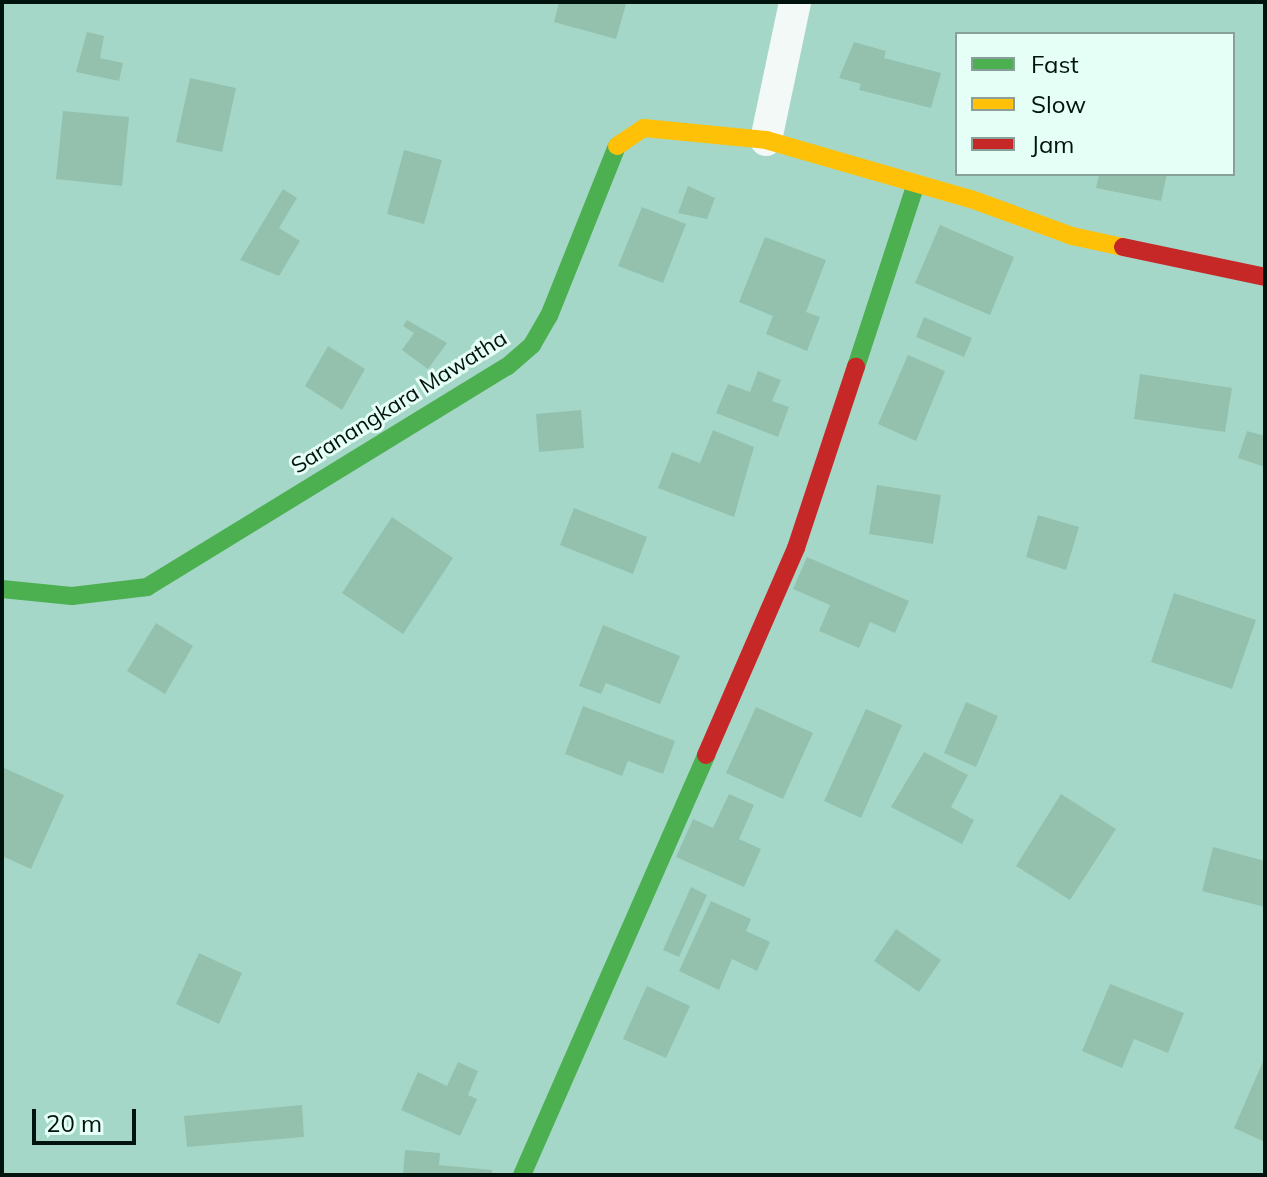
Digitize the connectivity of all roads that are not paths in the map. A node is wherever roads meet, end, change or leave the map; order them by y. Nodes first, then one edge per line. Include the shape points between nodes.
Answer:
1 (795, 2) edge
2 (766, 140) junction
3 (915, 187) junction
4 (1265, 277) edge
5 (2, 589) edge
6 (522, 1175) edge

1 - 2 street
2 - 3 street, Saranangkara Mawatha
2 - 5 street, Saranangkara Mawatha via 644,128 619,142 549,316 532,345 508,366 147,587 72,596
3 - 4 street, Saranangkara Mawatha via 971,199 1072,236
3 - 6 street via 796,548

